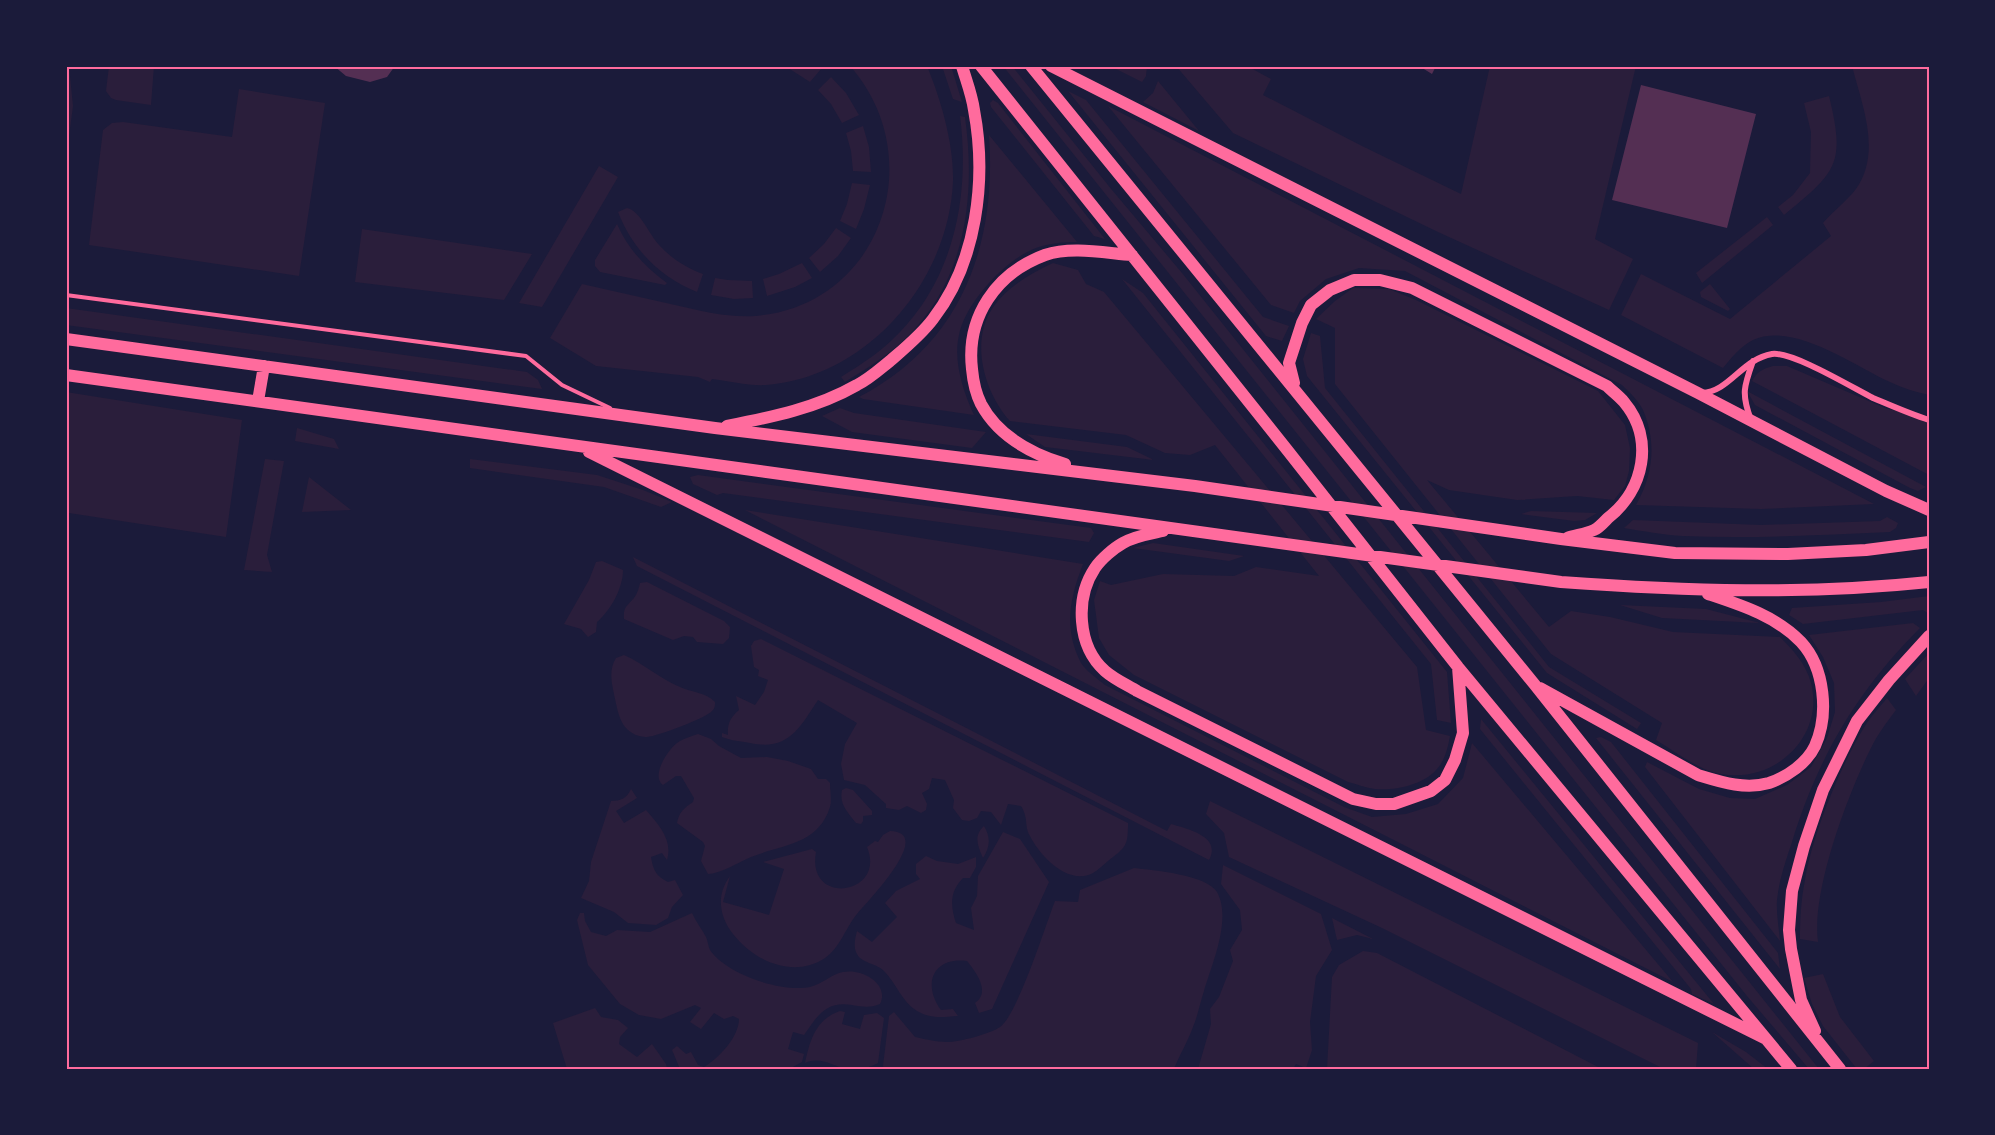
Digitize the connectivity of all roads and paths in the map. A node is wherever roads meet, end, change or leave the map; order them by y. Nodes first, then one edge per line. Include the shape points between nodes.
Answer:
1 (962, 66) edge
2 (981, 66) edge
3 (1031, 66) edge
4 (1051, 66) edge
5 (1132, 255) junction
6 (66, 296) edge
7 (66, 339) edge
8 (1753, 361) junction
9 (264, 366) junction
10 (66, 375) edge
11 (1294, 388) junction
12 (1698, 393) junction
13 (258, 401) junction
14 (627, 416) junction
15 (1751, 420) junction
16 (1929, 420) edge
17 (715, 428) junction
18 (580, 447) junction
19 (1094, 474) junction
20 (1929, 510) edge
21 (1172, 528) junction
22 (1561, 539) junction
23 (1929, 542) edge
24 (1929, 582) edge
25 (1696, 590) junction
26 (1929, 636) edge
27 (1458, 667) junction
28 (1535, 685) junction
29 (1766, 1039) junction
30 (1823, 1048) junction
31 (1791, 1069) edge
32 (1839, 1069) edge

1 - 17 main road via 974,108 978,188 964,262 933,319 888,363 840,394 783,415
2 - 5 main road
3 - 11 main road
4 - 12 main road
5 - 19 main road via 1068,251 1038,259 1000,284 985,303 972,337 974,381 981,404 1000,429 1044,458
5 - 27 main road
6 - 14 lane via 526,356 562,385
7 - 9 main road
8 - 12 street via 1712,392
8 - 15 street via 1743,388
8 - 16 street via 1775,353 1800,360 1904,412
9 - 13 main road
9 - 14 main road
10 - 13 main road
11 - 22 main road via 1289,363 1311,304 1354,280 1380,280 1412,288 1606,386 1624,402 1634,419 1640,438 1640,476 1619,510 1594,530
11 - 28 main road
12 - 15 main road
13 - 18 main road
14 - 17 main road
15 - 20 main road
17 - 19 main road
18 - 21 main road
18 - 29 main road
19 - 22 main road
21 - 25 main road via 1561,582
21 - 27 main road via 1121,544 1096,566 1088,580 1082,609 1084,636 1092,654 1105,671 1137,691 1353,798 1394,804 1431,791 1445,780 1462,733
22 - 23 main road via 1675,554 1788,554
24 - 25 main road via 1813,590
25 - 28 main road via 1775,621 1802,643 1814,663 1821,686 1821,724 1814,747 1788,774 1748,786 1698,775
26 - 30 main road via 1857,721 1823,789 1792,891 1789,930 1801,1000
27 - 29 main road
28 - 30 main road
29 - 31 main road
30 - 32 main road

